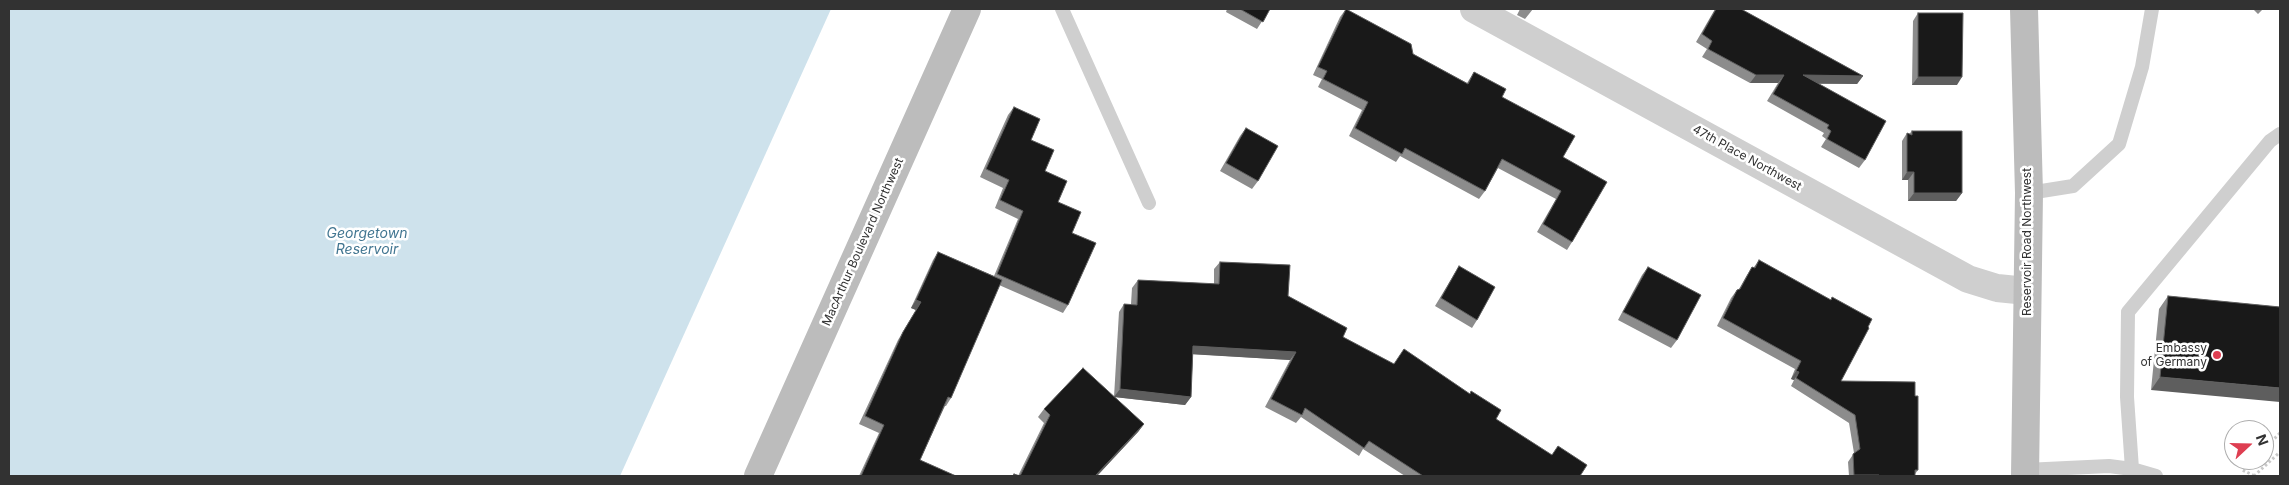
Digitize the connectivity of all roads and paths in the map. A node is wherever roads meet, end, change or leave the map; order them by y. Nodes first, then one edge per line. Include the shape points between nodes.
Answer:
1 (968, 9) edge
2 (1062, 9) edge
3 (1474, 9) edge
4 (2024, 9) edge
5 (2152, 9) edge
6 (2280, 134) edge
7 (2028, 192) junction
8 (1149, 203) dead end
9 (2027, 291) junction
10 (2280, 452) edge
11 (2132, 468) junction
12 (2242, 470) edge
13 (2025, 473) edge
14 (758, 476) edge
15 (2156, 476) edge
16 (2255, 476) edge

1 - 14 main road, MacArthur Boulevard Northwest
2 - 8 lane
3 - 9 street, 47th Place Northwest via 1968,279 1997,288
4 - 7 main road, Reservoir Road Northwest
5 - 7 lane via 2142,67 2119,144 2073,186
6 - 11 lane via 2270,140 2128,312 2127,397
7 - 9 main road, Reservoir Road Northwest
9 - 13 main road, Reservoir Road Northwest
10 - 16 path
11 - 13 lane via 2108,466
11 - 15 lane
12 - 16 path

